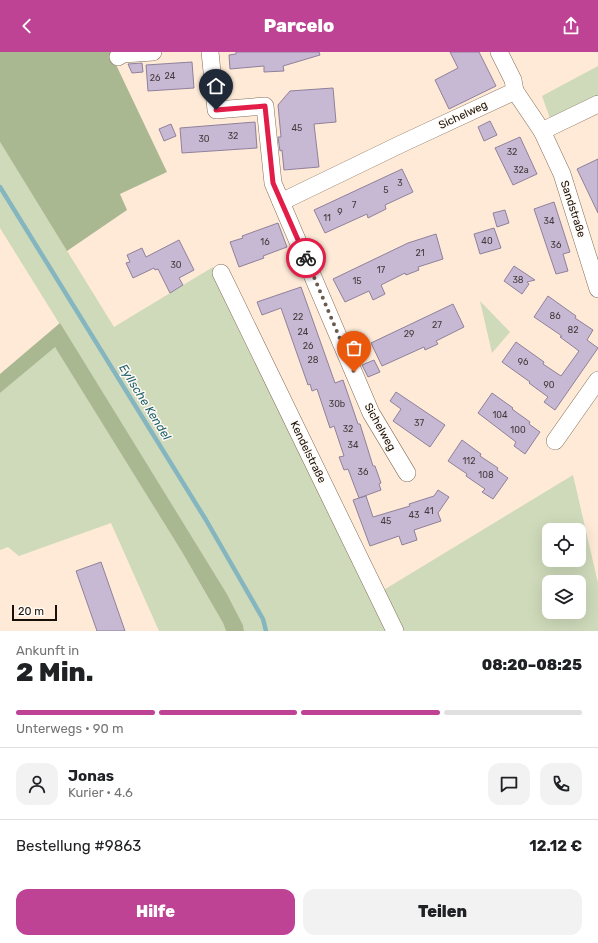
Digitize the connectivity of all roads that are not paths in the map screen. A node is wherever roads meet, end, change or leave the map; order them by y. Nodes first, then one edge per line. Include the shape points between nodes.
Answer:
1 (153, 52) edge
2 (210, 52) edge
3 (499, 52) edge
4 (118, 57) dead end
5 (515, 91) junction
6 (598, 104) edge
7 (542, 131) junction
8 (281, 202) junction
9 (221, 273) dead end
10 (598, 289) edge
11 (598, 380) edge
12 (555, 441) dead end
13 (407, 474) dead end
14 (395, 631) edge

1 - 4 street via 123,54
2 - 8 street, Sichelweg via 216,110 265,106 273,183
3 - 5 street, Sandstraße via 513,80
5 - 7 street, Sandstraße
5 - 8 street, Sichelweg
6 - 7 street
7 - 10 street, Sandstraße via 562,174
8 - 13 street, Sichelweg via 371,413
9 - 14 street, Kendelstraße
11 - 12 street

